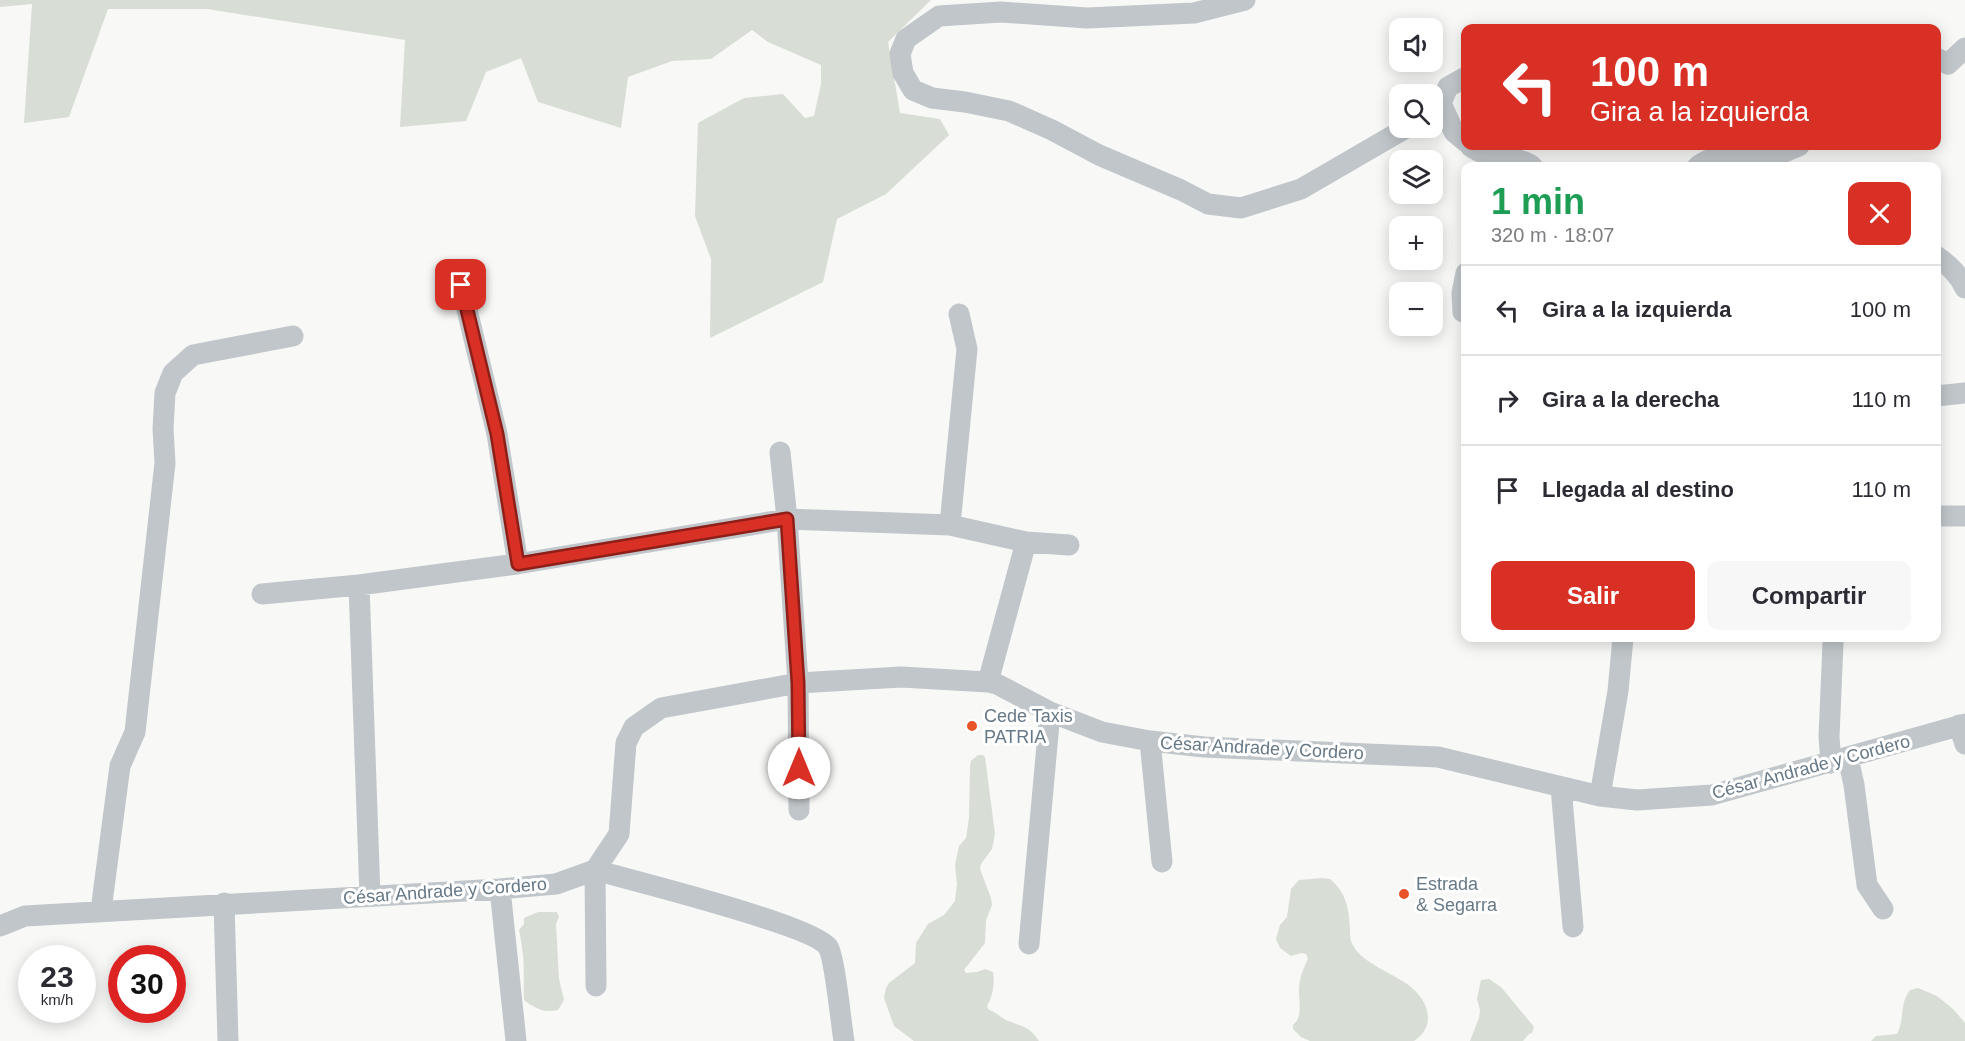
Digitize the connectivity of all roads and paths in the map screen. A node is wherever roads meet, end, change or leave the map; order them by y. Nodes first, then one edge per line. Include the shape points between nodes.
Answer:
1 (1245, 0) edge
2 (1965, 48) edge
3 (1941, 66) edge
4 (1461, 79) edge
5 (1443, 96) edge
6 (1443, 116) edge
7 (1389, 138) edge
8 (1461, 138) edge
9 (1475, 150) edge
10 (1787, 150) edge
11 (1521, 162) edge
12 (1705, 162) edge
13 (1745, 162) edge
14 (1745, 162) edge
15 (1941, 260) edge
16 (461, 285) dead end
17 (1965, 288) edge
18 (959, 314) dead end
19 (293, 336) dead end
20 (1965, 393) edge
21 (1941, 395) edge
22 (780, 452) dead end
23 (1941, 516) edge
24 (1965, 516) edge
25 (787, 519) junction
26 (950, 525) junction
27 (1026, 542) junction
28 (1069, 545) dead end
29 (518, 564) junction
30 (359, 585) junction
31 (262, 594) dead end
32 (1623, 642) edge
33 (1833, 644) dead end
34 (988, 682) junction
35 (798, 683) junction
36 (1050, 712) junction
37 (1963, 731) edge
38 (1150, 741) junction
39 (1839, 760) junction
40 (1561, 787) junction
41 (1600, 796) junction
42 (799, 810) dead end
43 (1162, 862) dead end
44 (595, 870) junction
45 (500, 889) junction
46 (370, 896) junction
47 (224, 903) junction
48 (1883, 909) dead end
49 (101, 910) junction
50 (0, 926) edge
51 (1573, 927) dead end
52 (1029, 944) dead end
53 (596, 986) dead end
54 (228, 1041) edge
55 (516, 1041) edge
56 (844, 1041) edge

1 - 7 street via 1194,13 1087,18 1001,12 939,16 906,39 900,54 903,73 913,90 922,94 1010,111 1208,204 1241,208 1301,189
2 - 3 street
4 - 5 street via 1448,87
6 - 8 street
9 - 11 street
10 - 14 street
12 - 13 street via 1729,157
15 - 17 street
16 - 29 street via 497,434
18 - 26 street via 967,349
19 - 49 street via 193,355 173,373 165,393 165,463 135,732 120,766
20 - 21 street
22 - 25 street
23 - 24 street
25 - 26 street
25 - 29 street
25 - 35 street
26 - 27 street
27 - 28 street
27 - 34 street
29 - 30 street
30 - 31 street
30 - 46 street
32 - 41 street
33 - 39 street via 1829,737
34 - 35 street, César Andrade y Cordero via 900,677
34 - 36 street, César Andrade y Cordero
35 - 42 street
35 - 44 street, César Andrade y Cordero via 661,708 634,727 626,743 620,834
36 - 38 street, César Andrade y Cordero via 1102,732
36 - 52 street
37 - 39 street, César Andrade y Cordero
38 - 40 street, César Andrade y Cordero via 1438,757
38 - 43 street
39 - 41 street, César Andrade y Cordero via 1712,795 1637,800
39 - 48 street via 1854,784 1867,885
40 - 41 street, César Andrade y Cordero
40 - 51 street
44 - 45 street, César Andrade y Cordero via 556,884
44 - 53 street
44 - 56 street via 808,933 827,946
45 - 46 street, César Andrade y Cordero
45 - 55 street
46 - 47 street, César Andrade y Cordero
47 - 49 street, César Andrade y Cordero
47 - 54 street
49 - 50 street, César Andrade y Cordero via 25,915

